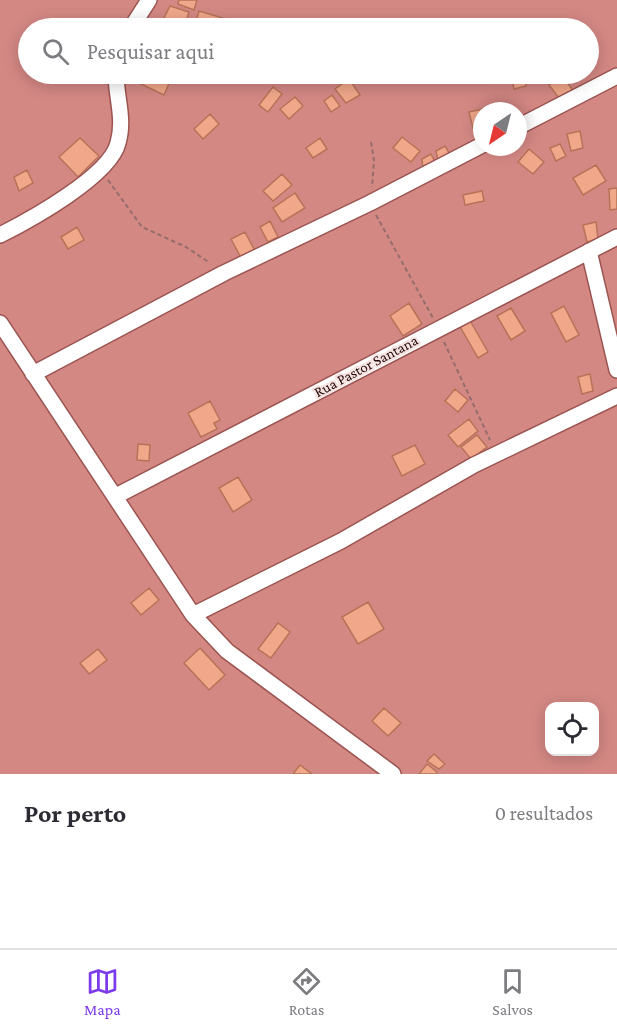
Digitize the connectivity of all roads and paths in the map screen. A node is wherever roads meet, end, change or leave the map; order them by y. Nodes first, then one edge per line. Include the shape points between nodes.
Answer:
1 (149, 0) edge
2 (137, 18) edge
3 (617, 76) edge
4 (117, 84) edge
5 (527, 122) edge
6 (371, 142) dead end
7 (473, 150) edge
8 (99, 168) junction
9 (370, 203) junction
10 (0, 235) edge
11 (617, 237) edge
12 (589, 251) junction
13 (224, 273) junction
14 (0, 323) edge
15 (438, 328) junction
16 (617, 370) edge
17 (33, 374) junction
18 (617, 396) edge
19 (496, 454) junction
20 (117, 496) junction
21 (193, 615) junction
22 (393, 774) edge

1 - 2 street
3 - 5 street
4 - 8 street via 121,124 118,143 115,152
6 - 9 path via 374,161
7 - 9 street
8 - 10 street via 65,198
8 - 13 path via 142,227 186,247
9 - 13 street
9 - 15 path
11 - 12 street, Rua Pastor Santana
12 - 15 street, Rua Pastor Santana
12 - 16 street
13 - 17 street
14 - 17 street
15 - 19 path
15 - 20 street, Rua Pastor Santana
17 - 20 street
18 - 19 street
19 - 21 street via 340,541
20 - 21 street
21 - 22 street via 227,651

